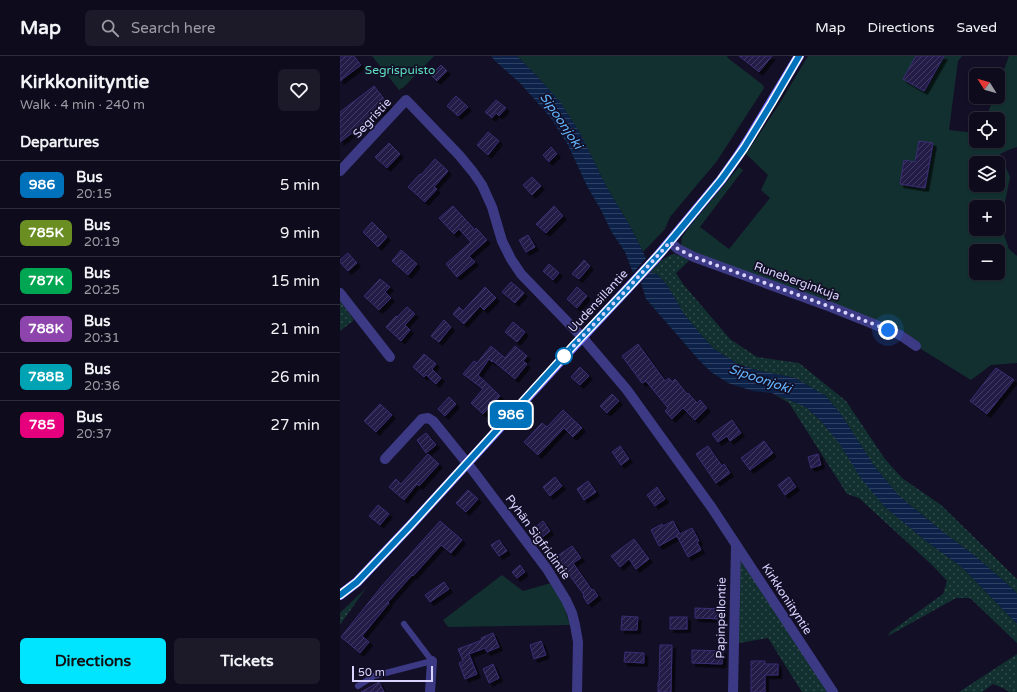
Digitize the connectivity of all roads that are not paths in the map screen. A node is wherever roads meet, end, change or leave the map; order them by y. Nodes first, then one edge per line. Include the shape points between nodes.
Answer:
1 (799, 56) edge
2 (406, 100) joint
3 (340, 171) edge
4 (670, 242) junction
5 (340, 293) edge
6 (582, 337) junction
7 (916, 346) dead end
8 (390, 357) dead end
9 (385, 459) dead end
10 (467, 463) junction
11 (736, 545) junction
12 (340, 595) edge
13 (404, 624) dead end
14 (432, 661) junction
15 (358, 686) dead end
16 (430, 692) edge
17 (577, 692) edge
18 (733, 692) edge
19 (833, 692) edge

1 - 4 street, Uudensillantie via 721,180
2 - 3 street, Segristie
2 - 6 street, Kirkkoniityntie via 473,172 492,207 502,241 521,274
4 - 6 street, Uudensillantie
4 - 7 street, Runeberginkuja via 694,257 876,325 900,335
5 - 8 street
6 - 10 street, Uudensillantie
6 - 11 street, Kirkkoniityntie via 627,390
9 - 10 street, Pyhän Sigfridintie via 422,419 428,418
10 - 12 street, Uudensillantie via 357,582
10 - 17 street, Pyhän Sigfridintie via 547,569 566,600 572,613 578,642
11 - 18 street, Papinpellontie
11 - 19 street, Kirkkoniityntie
13 - 14 lane
14 - 15 lane via 374,676
14 - 16 street

